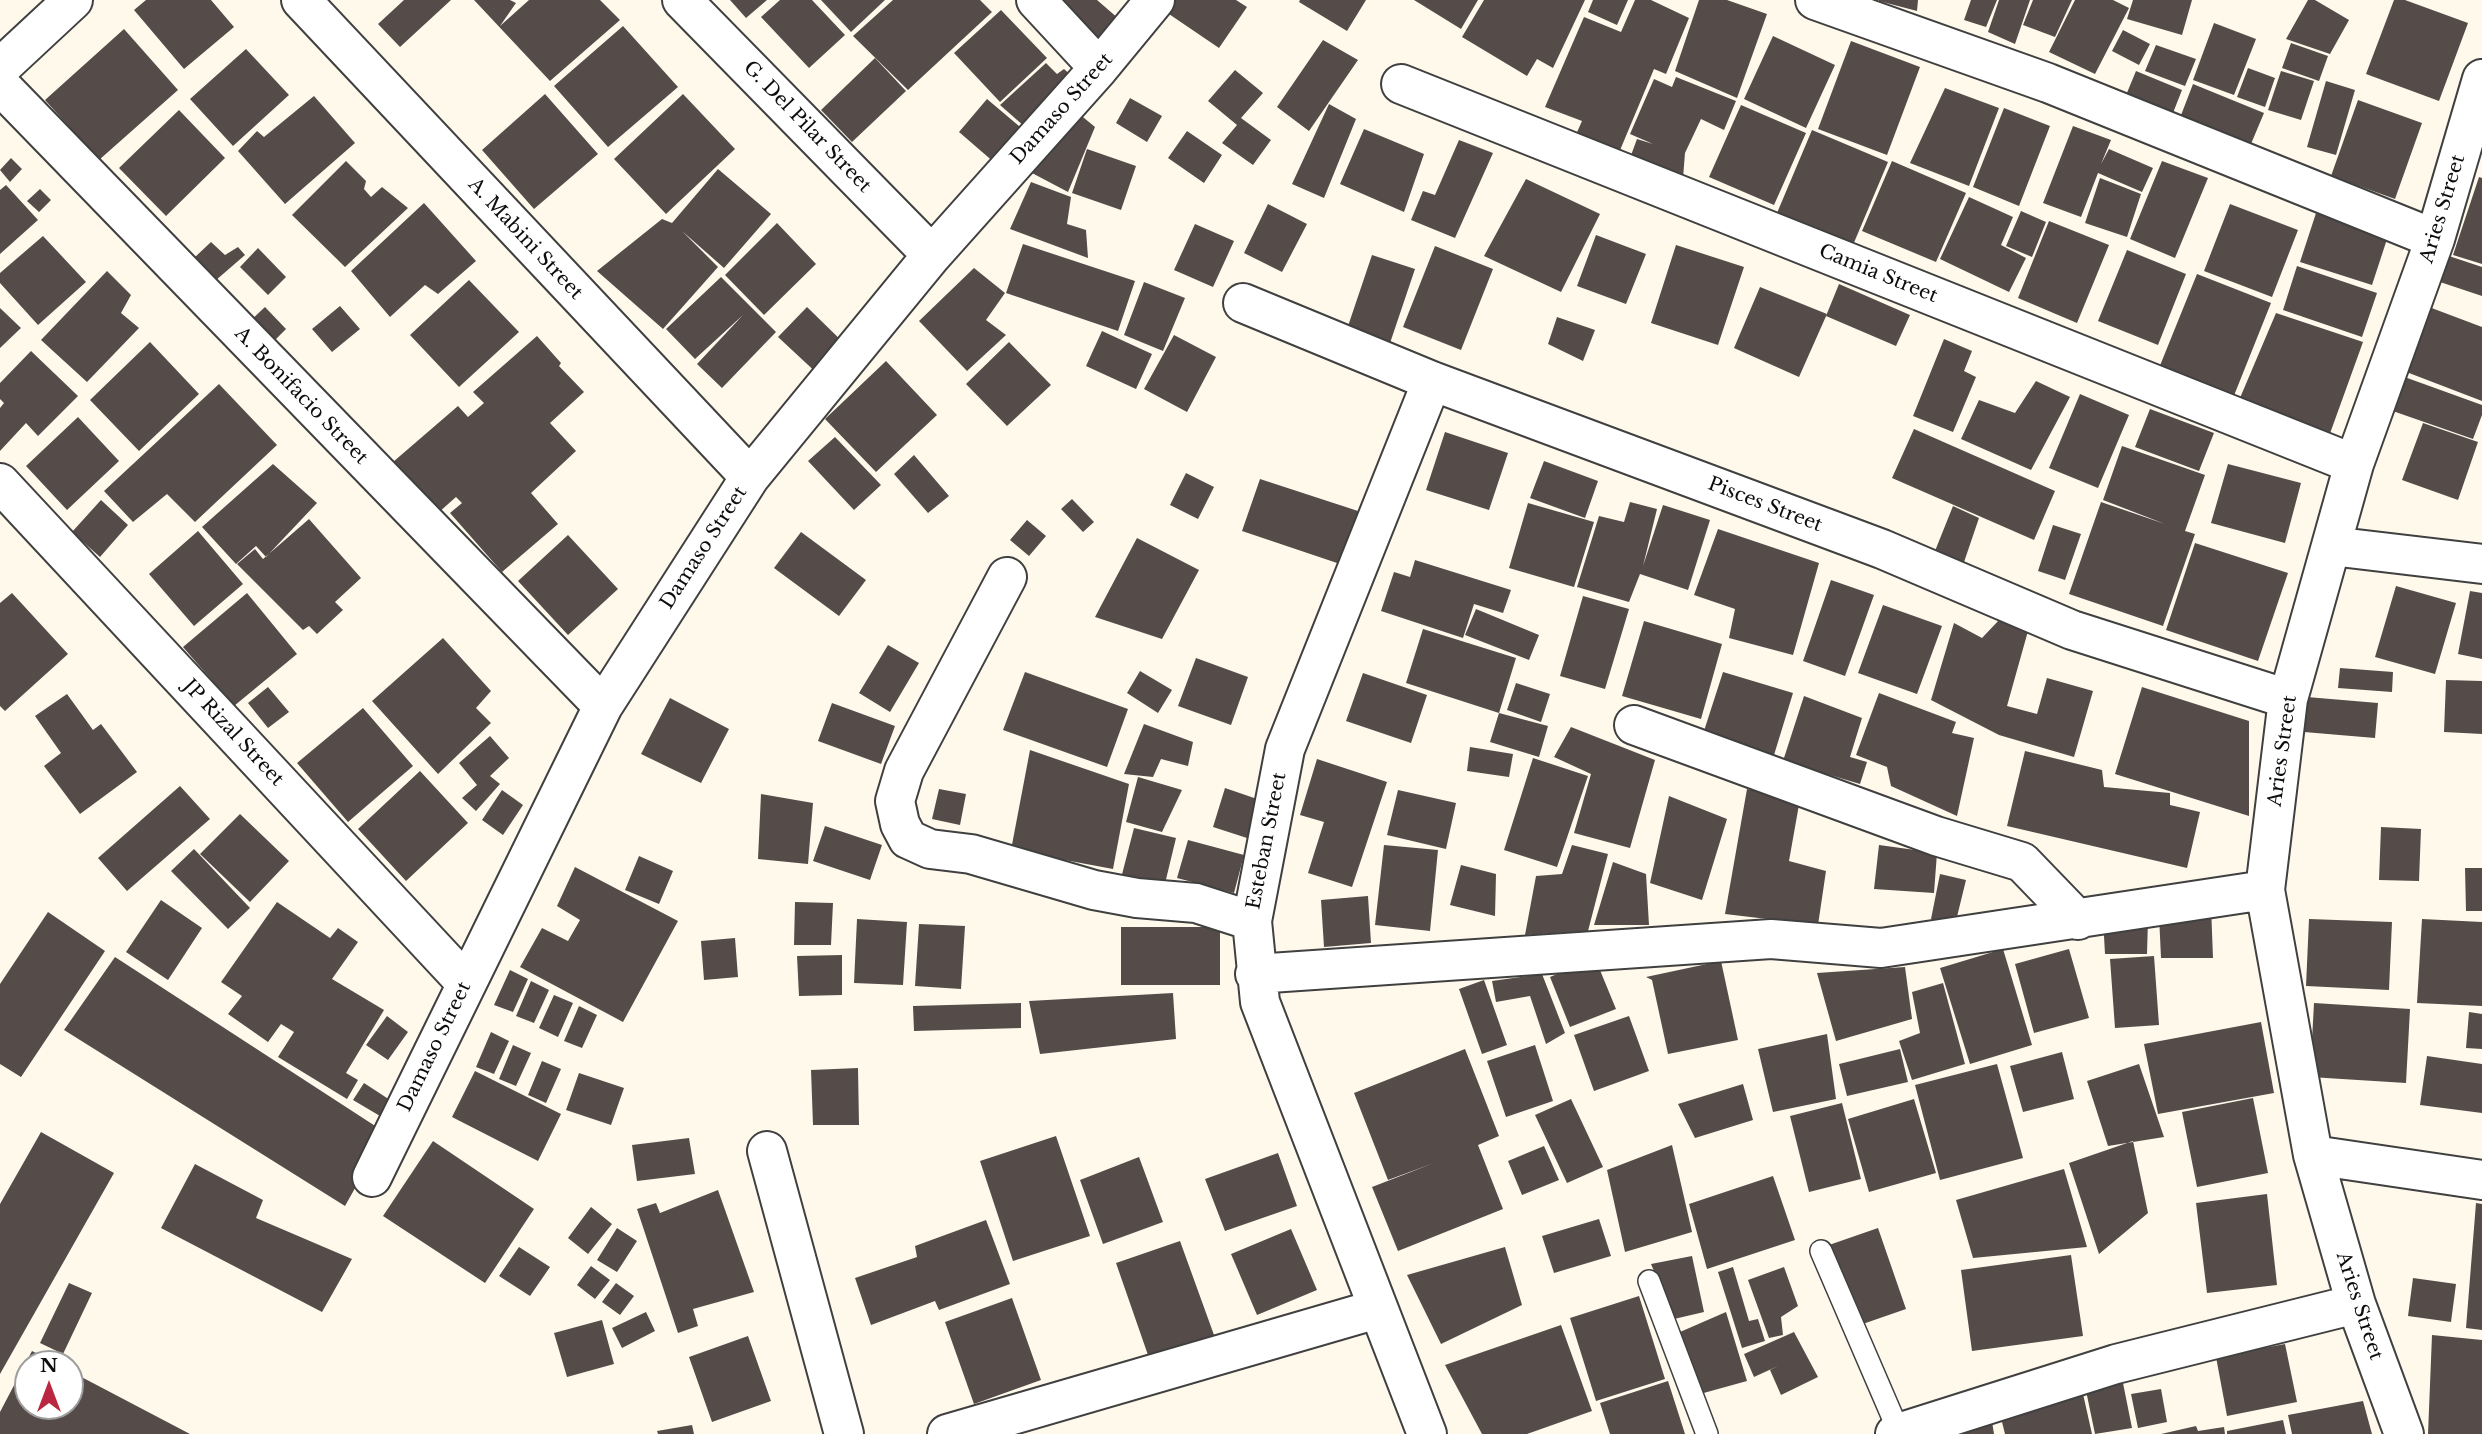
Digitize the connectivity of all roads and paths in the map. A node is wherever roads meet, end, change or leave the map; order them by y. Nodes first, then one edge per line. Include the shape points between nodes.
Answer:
1 (73, 0) edge
2 (301, 0) edge
3 (682, 0) edge
4 (1036, 0) edge
5 (1155, 0) edge
6 (1815, 0) edge
7 (0, 68) edge
8 (1099, 68) junction
9 (2482, 79) edge
10 (1401, 84) dead end
11 (0, 85) edge
12 (2435, 239) junction
13 (932, 255) junction
14 (1243, 303) dead end
15 (1432, 380) junction
16 (2354, 464) junction
17 (750, 477) junction
18 (0, 483) edge
19 (2331, 546) junction
20 (2482, 564) edge
21 (1007, 578) dead end
22 (2288, 699) junction
23 (603, 706) junction
24 (1634, 726) dead end
25 (2265, 890) junction
26 (2078, 920) junction
27 (1252, 921) junction
28 (1255, 974) junction
29 (466, 983) junction
30 (767, 1151) dead end
31 (2313, 1155) junction
32 (372, 1177) dead end
33 (2482, 1180) edge
34 (1821, 1251) dead end
35 (1649, 1281) dead end
36 (2356, 1304) junction
37 (1377, 1309) junction
38 (1897, 1433) edge
39 (844, 1434) edge
40 (947, 1434) edge
41 (1427, 1434) edge
42 (1707, 1434) edge
43 (2404, 1434) edge

1 - 7 street
2 - 17 street, A. Mabini Street
3 - 13 street, G. Del Pilar Street
4 - 8 street
5 - 8 street, Damaso Street
6 - 12 street via 2048,83
8 - 13 street, Damaso Street
9 - 12 street, Aries Street
10 - 16 street, Camia Street
11 - 23 street, A. Bonifacio Street
12 - 16 street, Aries Street
13 - 17 street, Damaso Street
14 - 15 street, Pisces Street
15 - 22 street, Pisces Street via 1882,549 2072,630
15 - 27 street, Esteban Street via 1285,749
16 - 19 street, Aries Street
17 - 23 street, Damaso Street
18 - 29 street, JP Rizal Street
19 - 20 street
19 - 22 street, Aries Street
21 - 27 street via 904,771 895,801 908,839 930,849 971,855 1094,890 1196,902
22 - 25 street, Aries Street
23 - 29 street, Damaso Street
24 - 26 street via 1936,836 2022,862
25 - 26 street
25 - 31 street, Aries Street
26 - 28 street via 1881,948 1757,940
27 - 28 street, Esteban Street
28 - 37 street, Esteban Street via 1259,1002
29 - 32 street, Damaso Street
30 - 39 street
31 - 33 street
31 - 36 street, Aries Street
34 - 38 lane
35 - 42 lane
36 - 38 street via 2116,1364
36 - 43 street, Aries Street
37 - 40 street
37 - 41 street, Esteban Street

